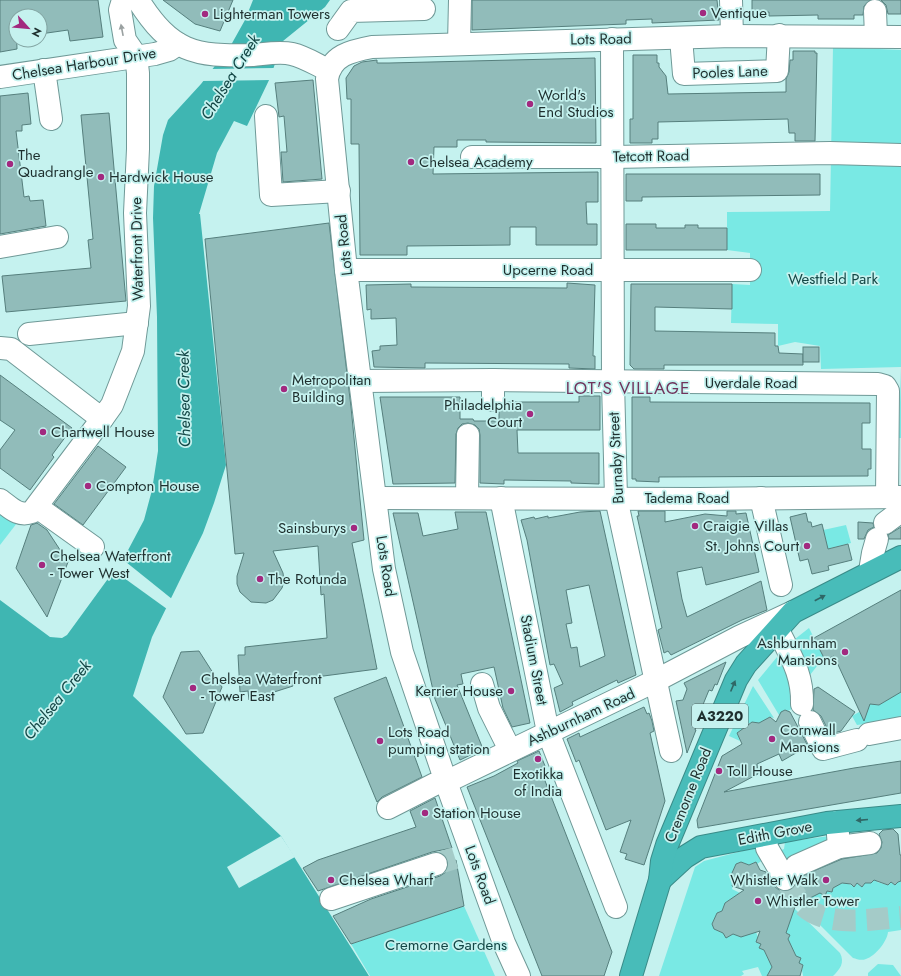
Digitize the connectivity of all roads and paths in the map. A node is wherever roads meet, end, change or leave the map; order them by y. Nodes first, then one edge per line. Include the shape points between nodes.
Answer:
1 (122, 0) edge
2 (138, 0) edge
3 (460, 0) edge
4 (731, 0) edge
5 (424, 9) dead end
6 (875, 11) dead end
7 (338, 29) dead end
8 (779, 35) junction
9 (732, 36) junction
10 (876, 36) junction
11 (901, 37) edge
12 (681, 38) junction
13 (612, 39) junction
14 (178, 44) junction
15 (459, 44) junction
16 (136, 56) junction
17 (44, 70) junction
18 (328, 70) junction
19 (0, 77) edge
20 (266, 116) dead end
21 (51, 119) dead end
22 (901, 155) edge
23 (472, 157) dead end
24 (613, 157) junction
25 (339, 191) junction
26 (57, 237) dead end
27 (0, 247) edge
28 (346, 270) junction
29 (613, 270) junction
30 (750, 270) dead end
31 (137, 322) junction
32 (29, 334) dead end
33 (0, 348) edge
34 (361, 382) junction
35 (613, 382) junction
36 (102, 419) junction
37 (468, 435) dead end
38 (377, 498) junction
39 (466, 498) junction
40 (501, 498) junction
41 (616, 498) junction
42 (761, 498) junction
43 (0, 500) edge
44 (37, 507) junction
45 (890, 513) edge
46 (93, 548) dead end
47 (901, 557) edge
48 (870, 571) junction
49 (781, 585) dead end
50 (793, 612) junction
51 (777, 628) junction
52 (715, 650) junction
53 (746, 664) junction
54 (655, 681) junction
55 (482, 684) dead end
56 (901, 728) edge
57 (548, 732) junction
58 (510, 750) junction
59 (672, 751) dead end
60 (446, 782) junction
61 (388, 808) dead end
62 (681, 813) junction
63 (901, 816) edge
64 (837, 822) junction
65 (766, 835) junction
66 (870, 843) dead end
67 (701, 847) junction
68 (839, 847) junction
69 (454, 858) junction
70 (660, 880) junction
71 (331, 899) dead end
72 (616, 907) dead end
73 (519, 976) edge
74 (631, 976) edge

16 -> 1 street via 124,40 120,10
2 - 14 street via 156,25
3 - 15 street
4 - 9 street
5 - 7 street via 351,11
6 - 10 street
8 - 9 street, Lots Road
8 - 10 street, Lots Road
8 - 12 street, Pooles Lane via 777,71 684,74
9 - 12 street, Lots Road
10 - 11 street, Lots Road
12 - 13 street, Lots Road
13 - 15 street, Lots Road
13 - 24 street, Burnaby Street
14 - 16 street, Chelsea Harbour Drive via 169,50
14 - 18 street via 201,54 286,53 302,57
15 - 18 street, Lots Road via 352,51 340,56
16 - 17 street, Chelsea Harbour Drive
16 - 31 street, Waterfront Drive via 139,99 135,214 139,306
17 - 19 street, Chelsea Harbour Drive
17 - 21 street
18 - 25 street, Lots Road
20 - 25 street via 271,195
22 - 24 street, Tetcott Road via 830,152
23 - 24 street, Tetcott Road
24 - 29 street, Burnaby Street
25 - 28 street, Lots Road
26 - 27 street
28 - 29 street, Upcerne Road
28 - 34 street, Lots Road
29 - 30 street, Upcerne Road
29 - 35 street, Burnaby Street
31 - 32 street, Waterfront Drive
31 - 36 street, Waterfront Drive via 133,351 122,382 112,405
33 - 36 street via 11,348
34 - 35 street, Uverdale Road via 493,390
34 - 38 street, Lots Road
35 - 41 street, Burnaby Street
35 - 45 street, Uverdale Road via 865,383 886,386
36 - 44 street, Waterfront Drive
37 - 39 street
38 - 39 street, Tadema Road
38 - 60 street, Lots Road via 384,569 402,652
39 - 40 street, Tadema Road
40 - 41 street, Tadema Road
40 - 57 street, Stadium Street
41 - 42 street, Tadema Road
41 - 54 street, Burnaby Street
42 - 45 street, Tadema Road
42 - 49 street
43 - 44 street via 18,514 32,512
44 - 46 street
45 - 48 street via 872,553
47 - 48 highway, Ashburnham Road / A3220
50 -> 48 highway, Ashburnham Road / A3220
50 - 51 highway, Ashburnham Road / A3220
50 - 52 street, Ashburnham Road
51 - 53 highway, Cremorne Road / A3220
51 - 56 street via 800,677 806,713 823,749
52 - 53 street via 738,654
52 - 54 street, Ashburnham Road
62 -> 53 highway, Cremorne Road / A3220 via 736,680
54 - 57 street, Ashburnham Road
54 - 59 street, Burnaby Street
55 - 58 street via 489,708
57 - 58 street, Ashburnham Road
57 - 72 street, Stadium Street
58 - 60 street, Ashburnham Road
60 - 61 street, Ashburnham Road via 435,784
60 - 69 street, Lots Road
62 - 67 highway via 687,838
62 - 70 highway, Cremorne Road / A3220 via 667,845
63 -> 64 highway, Edith Grove
64 - 65 highway, Edith Grove
64 - 68 street
65 - 67 highway, Edith Grove
65 - 68 street via 767,848 791,872
66 - 68 street
67 - 70 highway, Edith Grove via 685,857
69 - 71 street
69 - 73 street, Lots Road via 504,943
70 - 74 highway, Cremorne Road / A3220

